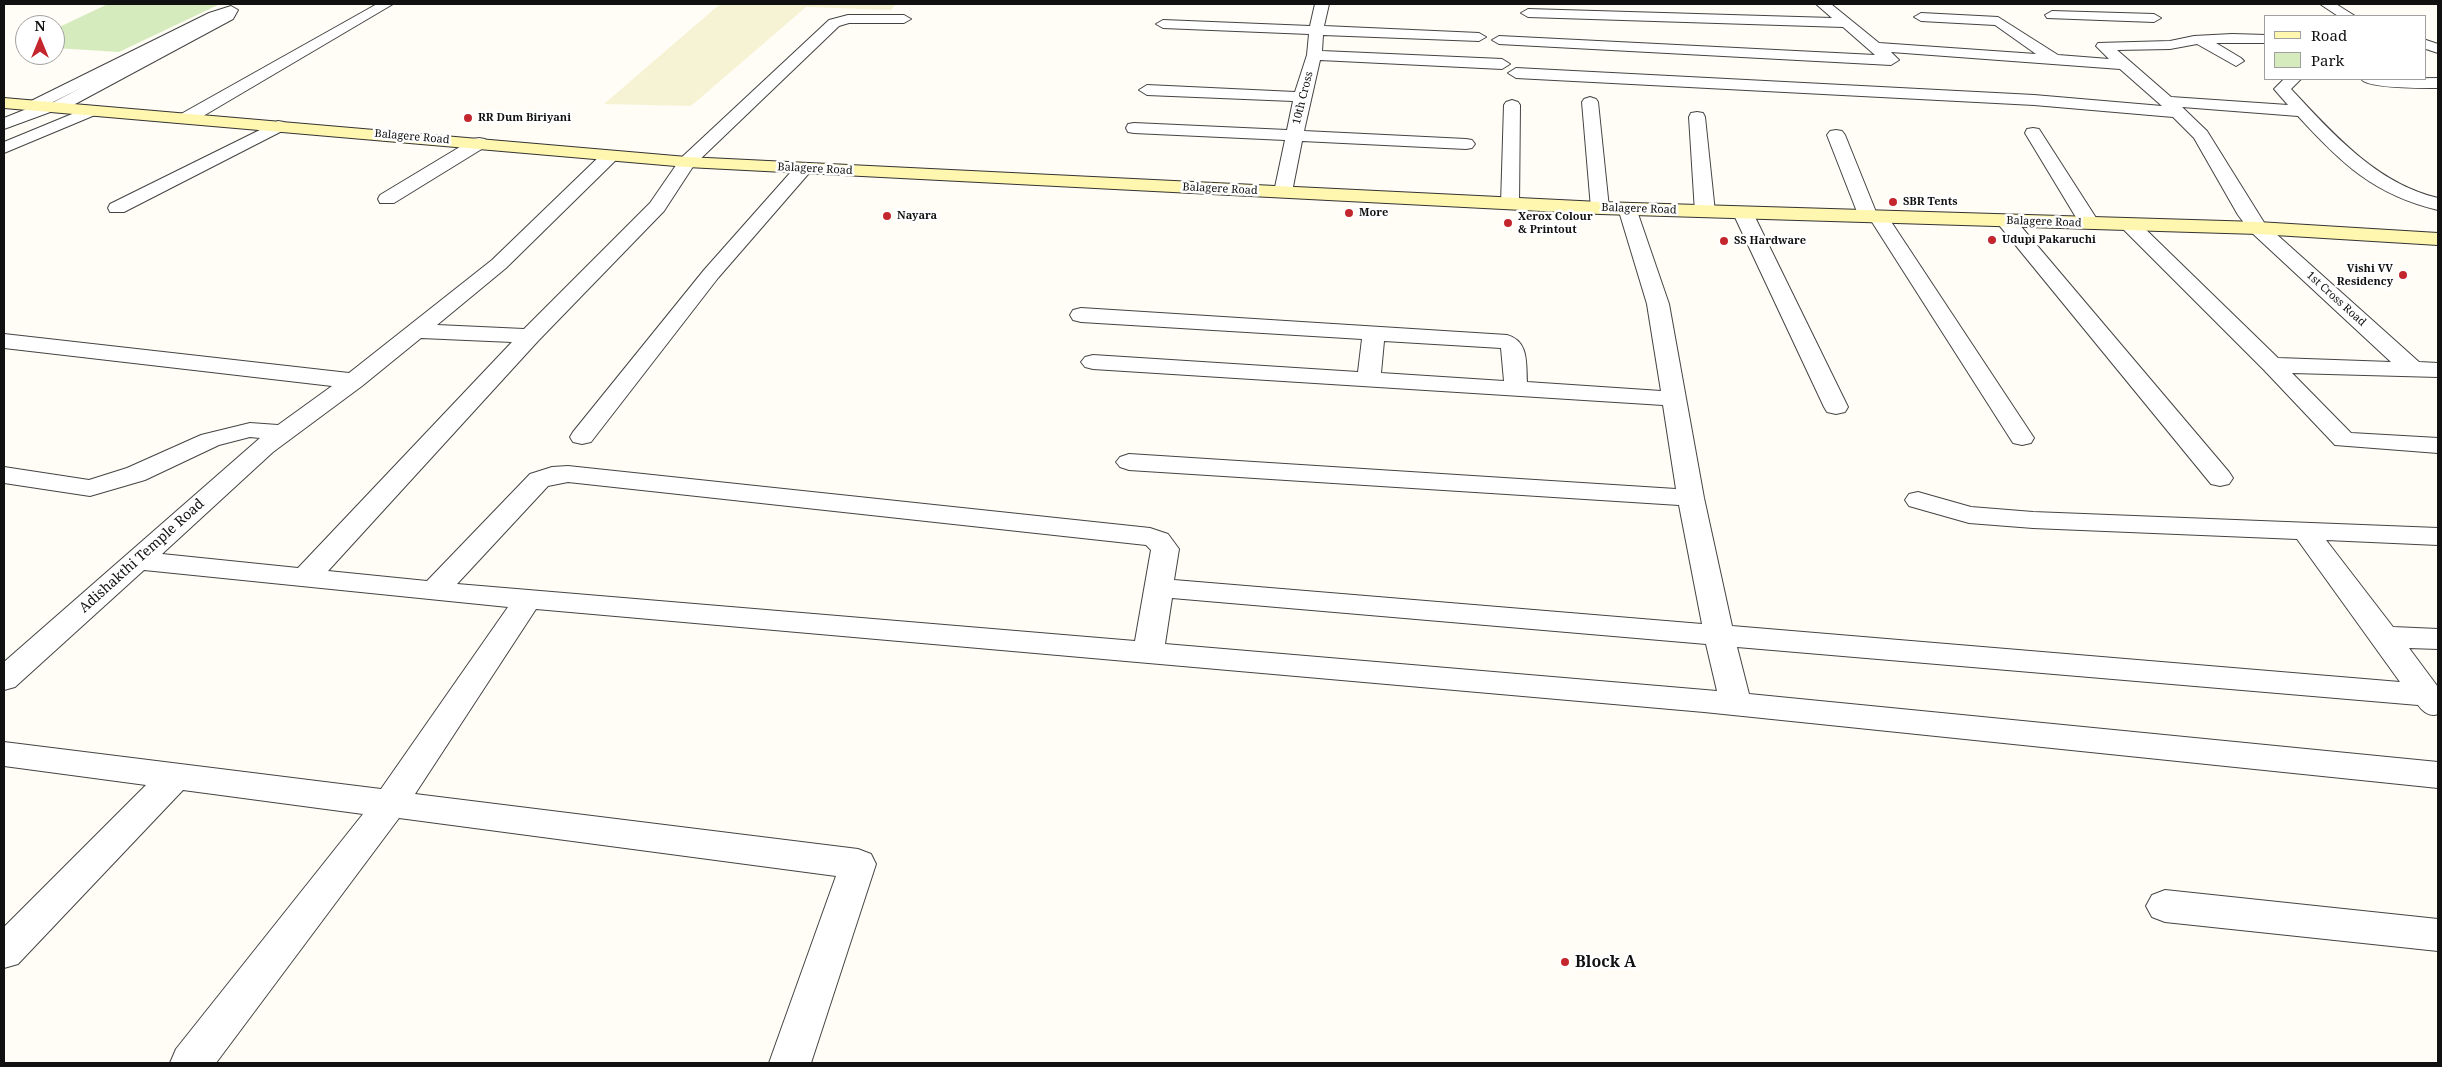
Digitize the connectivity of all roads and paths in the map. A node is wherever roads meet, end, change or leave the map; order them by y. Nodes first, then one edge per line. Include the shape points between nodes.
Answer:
1 (386, 4) edge
2 (1322, 4) edge
3 (1823, 4) edge
4 (2127, 4) edge
5 (2327, 4) edge
6 (237, 7) edge
7 (1528, 13) dead end
8 (2052, 15) dead end
9 (2346, 15) edge
10 (1167, 16) dead end
11 (1921, 17) dead end
12 (904, 18) dead end
13 (2154, 18) junction
14 (1844, 24) junction
15 (1316, 30) junction
16 (1479, 37) dead end
17 (2264, 39) edge
18 (1499, 40) dead end
19 (2197, 40) junction
20 (1877, 47) junction
21 (1314, 55) junction
22 (1891, 60) junction
23 (2056, 60) junction
24 (2236, 61) dead end
25 (1502, 64) dead end
26 (2121, 64) junction
27 (1907, 65) dead end
28 (1516, 73) dead end
29 (2292, 80) edge
30 (2378, 80) edge
31 (2426, 85) edge
32 (1147, 90) dead end
33 (1302, 97) junction
34 (1590, 102) dead end
35 (4, 103) edge
36 (1512, 105) dead end
37 (2170, 106) junction
38 (47, 107) junction
39 (93, 110) junction
40 (2303, 111) junction
41 (1697, 117) dead end
42 (186, 118) junction
43 (4, 124) edge
44 (278, 126) junction
45 (1134, 128) dead end
46 (2032, 133) dead end
47 (1836, 135) dead end
48 (1294, 136) junction
49 (479, 144) junction
50 (1466, 144) dead end
51 (4, 148) edge
52 (611, 155) junction
53 (687, 162) junction
54 (804, 168) junction
55 (1283, 192) junction
56 (387, 199) dead end
57 (1510, 204) junction
58 (2438, 204) edge
59 (117, 208) dead end
60 (1600, 208) junction
61 (1627, 208) junction
62 (1705, 212) junction
63 (1743, 213) junction
64 (1874, 217) junction
65 (2006, 221) junction
66 (2090, 224) junction
67 (2130, 225) junction
68 (2258, 228) junction
69 (2438, 239) edge
70 (1081, 315) dead end
71 (416, 331) junction
72 (1374, 334) junction
73 (530, 336) junction
74 (4, 341) edge
75 (1094, 362) dead end
76 (2272, 365) junction
77 (2413, 369) junction
78 (2438, 370) edge
79 (1369, 379) junction
80 (354, 381) junction
81 (1516, 388) junction
82 (1674, 399) junction
83 (1836, 408) dead end
84 (281, 433) junction
85 (582, 437) dead end
86 (2022, 438) dead end
87 (2438, 446) edge
88 (1129, 462) dead end
89 (4, 475) edge
90 (2220, 478) dead end
91 (1691, 498) junction
92 (1918, 500) dead end
93 (2305, 530) junction
94 (2438, 536) edge
95 (137, 560) junction
96 (305, 578) junction
97 (1159, 588) junction
98 (434, 591) junction
99 (528, 599) junction
100 (1719, 634) junction
101 (2385, 637) junction
102 (2438, 639) edge
103 (1148, 653) junction
104 (4, 679) edge
105 (2433, 702) edge
106 (1736, 704) junction
107 (4, 754) edge
108 (2438, 775) edge
109 (175, 777) junction
110 (390, 804) junction
111 (2165, 906) dead end
112 (2438, 935) edge
113 (4, 952) edge
114 (191, 1063) edge
115 (790, 1063) edge

1 - 42 street
2 - 15 street, 10th Cross
3 - 14 street
4 - 13 street
5 - 9 street
6 - 38 street via 214,16
6 - 38 street via 228,16
7 - 14 street
8 - 13 street
10 - 15 street
11 - 23 street via 1998,21
12 - 53 street via 848,18 834,24
13 - 19 street
14 - 20 street
15 - 16 street
15 - 21 street, 10th Cross
17 - 19 street
18 - 22 street
19 - 24 street
19 - 26 street, 1st Cross Road via 2170,45 2103,46
20 - 22 street
20 - 23 street
21 - 25 street
21 - 33 street, 10th Cross
22 - 27 street
23 - 26 street
26 - 37 street, 1st Cross Road
28 - 37 street via 1937,89 2034,100
29 - 40 street via 2282,89
30 - 31 street
32 - 33 street
33 - 48 street, 10th Cross
34 - 60 street
35 - 38 street, Balagere Road
36 - 57 street
37 - 40 street
37 - 68 street, 1st Cross Road via 2201,135
38 - 39 street, Balagere Road
38 - 43 street
39 - 42 street, Balagere Road
39 - 51 street
40 - 58 street via 2364,171 2409,196
41 - 62 street
42 - 44 street, Balagere Road
44 - 49 street, Balagere Road
44 - 59 street
45 - 48 street
46 - 66 street
47 - 64 street
48 - 50 street
48 - 55 street, 10th Cross
49 - 52 street, Balagere Road
49 - 56 street
52 - 53 street, Balagere Road
52 - 71 street, Adishakthi Temple Road via 499,264
53 - 54 street, Balagere Road
53 - 73 street via 657,207
54 - 55 street, Balagere Road
54 - 85 street via 711,274
55 - 57 street, Balagere Road
57 - 60 street, Balagere Road
60 - 61 street, Balagere Road
61 - 62 street, Balagere Road
61 - 82 street via 1658,304
62 - 63 street, Balagere Road
63 - 64 street, Balagere Road
63 - 83 street
64 - 65 street, Balagere Road
64 - 86 street
65 - 66 street, Balagere Road
65 - 90 street
66 - 67 street, Balagere Road
67 - 68 street, Balagere Road
67 - 76 street
68 - 69 street, Balagere Road
68 - 77 street, 1st Cross Road
70 - 72 street
71 - 73 street
71 - 80 street, Adishakthi Temple Road
72 - 79 street
72 - 81 street via 1507,342 1513,347
73 - 96 street
74 - 80 street
75 - 79 street
76 - 77 street
76 - 87 street via 2344,440
77 - 78 street
79 - 81 street
80 - 84 street, Adishakthi Temple Road
81 - 82 street
82 - 91 street
84 - 89 street via 250,430 210,440 136,474 90,488
84 - 95 street, Adishakthi Temple Road
88 - 91 street
91 - 100 street
92 - 93 street via 1969,515 2033,520
93 - 94 street
93 - 101 street
95 - 96 street
95 - 104 street, Adishakthi Temple Road
96 - 98 street
97 - 98 street via 1165,549 1158,540 1150,537 568,474 539,480
97 - 100 street
97 - 103 street
98 - 99 street
99 - 103 street
99 - 110 street
100 - 105 street
100 - 106 street
101 - 102 street
101 - 105 street
103 - 106 street
106 - 108 street
107 - 109 street
109 - 110 street
109 - 113 street
110 - 114 street
110 - 115 street via 858,864
111 - 112 street

